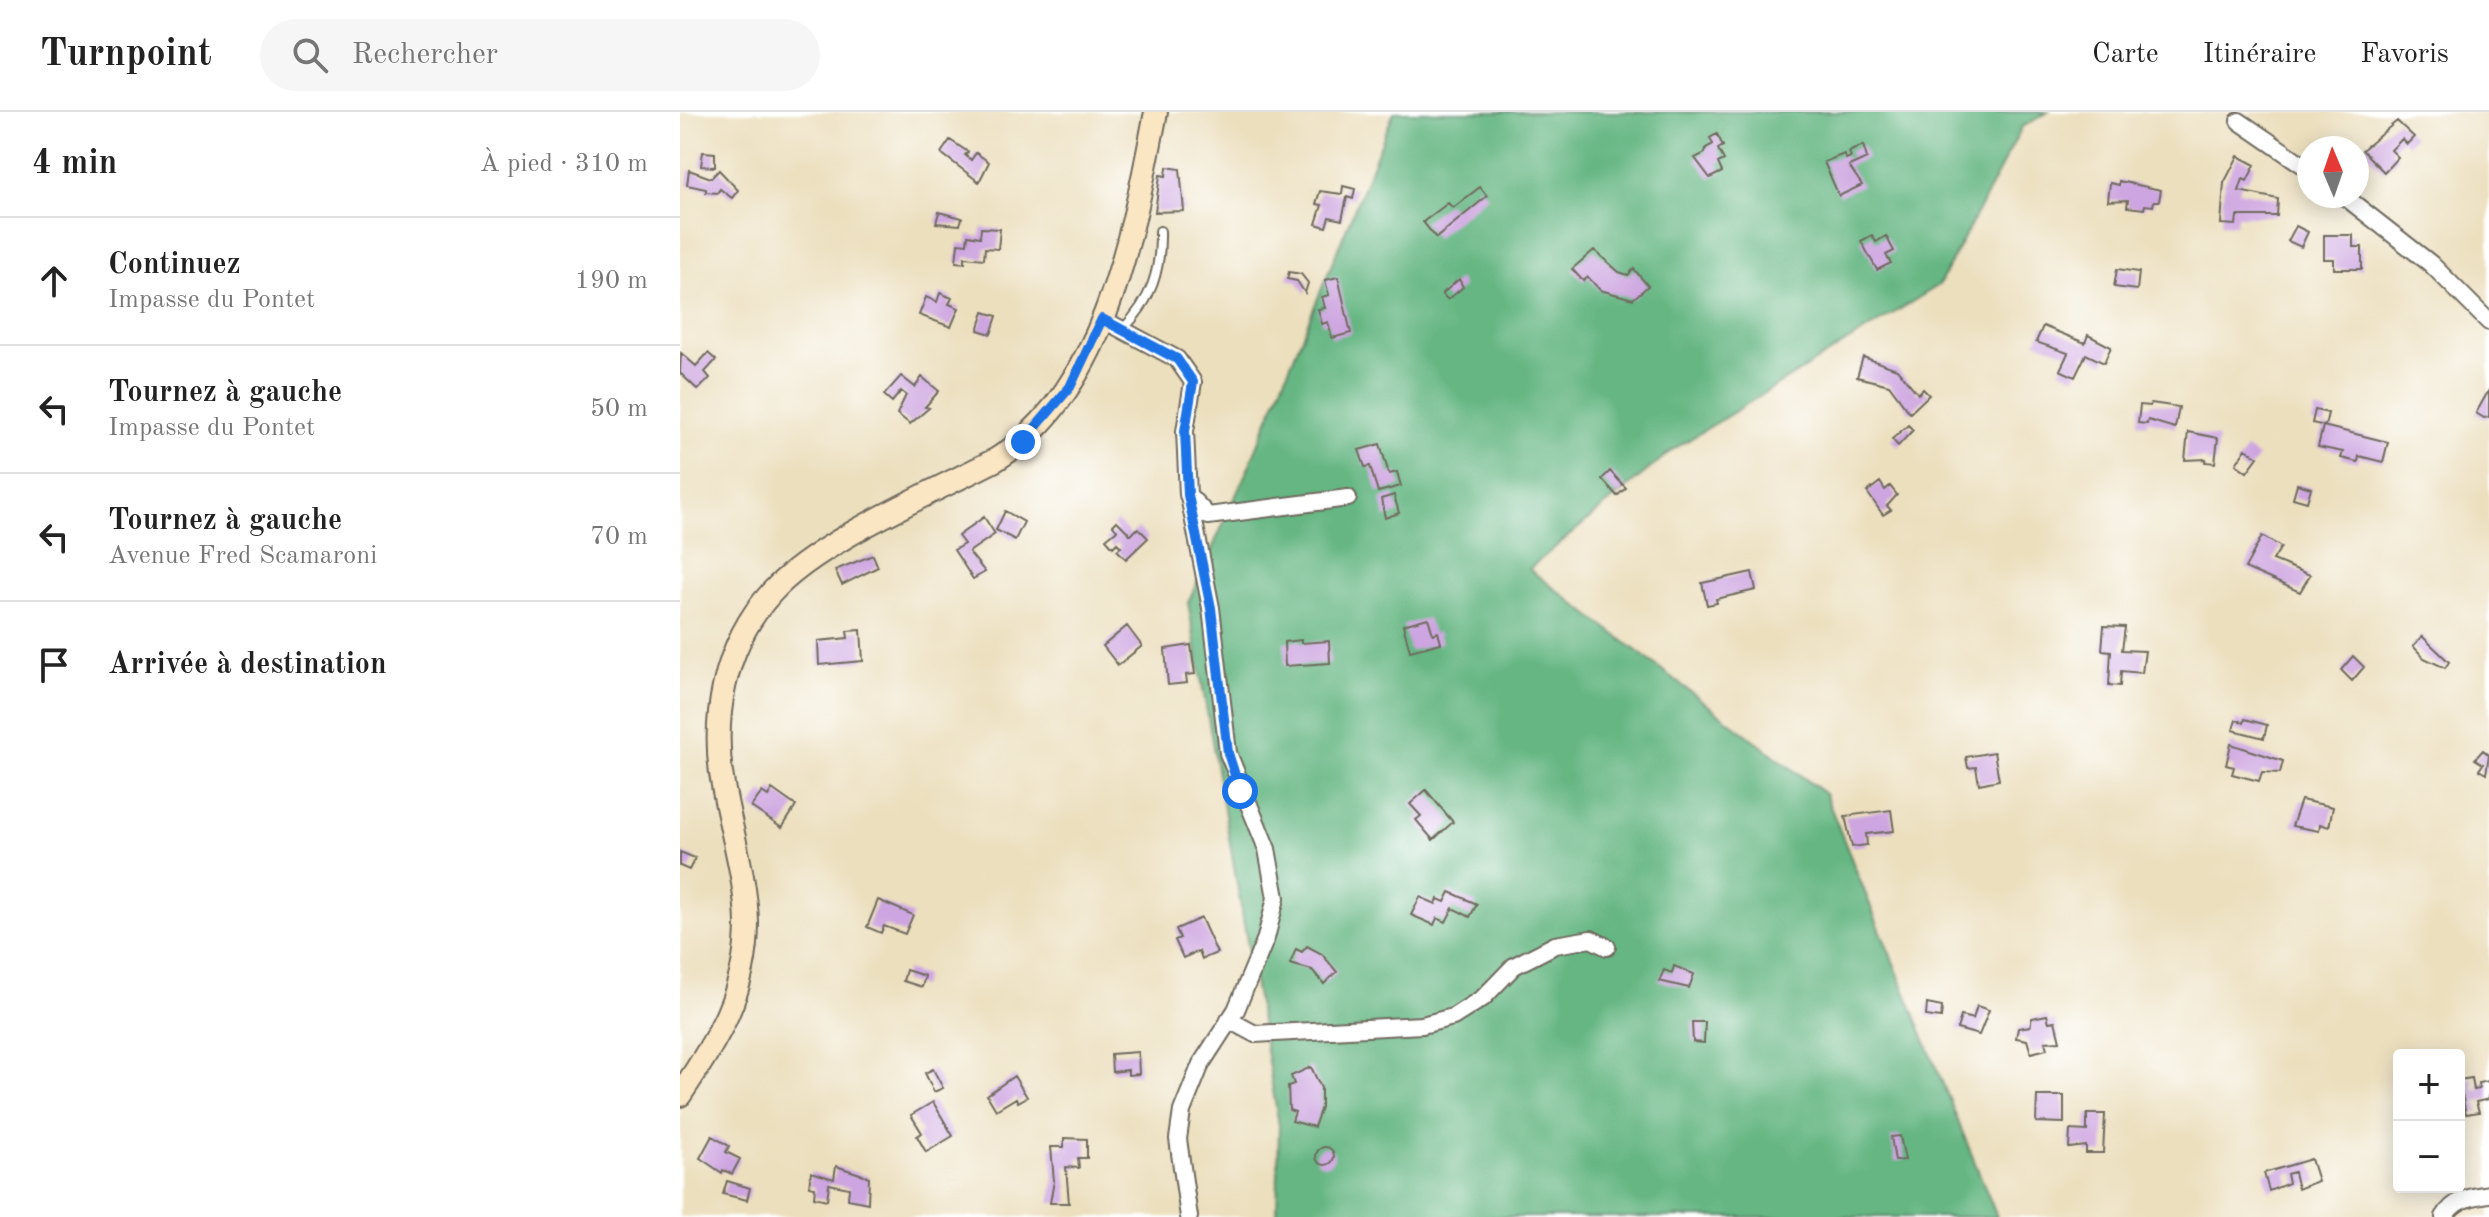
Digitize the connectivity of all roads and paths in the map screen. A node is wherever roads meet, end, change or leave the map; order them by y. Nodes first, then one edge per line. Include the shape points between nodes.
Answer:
1 (1156, 112) edge
2 (2239, 121) dead end
3 (2297, 161) edge
4 (2359, 208) edge
5 (1160, 231) dead end
6 (1102, 319) junction
7 (2489, 322) edge
8 (1123, 329) junction
9 (1189, 496) junction
10 (1348, 498) dead end
11 (1607, 947) dead end
12 (1229, 1020) junction
13 (680, 1095) edge
14 (2489, 1194) edge
15 (1189, 1217) edge
16 (2444, 1217) edge

1 - 6 main road via 1121,266
2 - 3 street
4 - 7 street via 2431,264
5 - 8 lane via 1154,287
6 - 8 street
6 - 13 main road via 1070,387 1023,442 803,565 773,591 741,637 722,696 717,740 747,922 744,964 720,1036
8 - 9 street via 1177,359 1193,382 1185,431
9 - 10 street via 1208,516
9 - 12 street via 1211,608 1228,753 1267,849 1276,898 1266,938
11 - 12 street via 1591,939 1555,945 1514,966 1483,998 1453,1017 1422,1025 1255,1034
12 - 15 street via 1201,1064 1182,1111 1178,1139
14 - 16 street via 2465,1197

